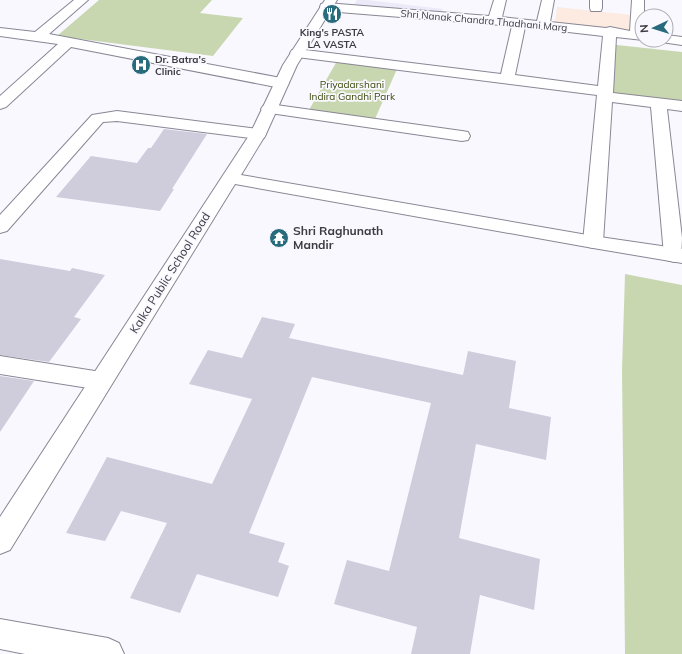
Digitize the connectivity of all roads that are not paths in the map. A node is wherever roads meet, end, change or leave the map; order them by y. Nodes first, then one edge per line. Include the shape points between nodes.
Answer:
1 (82, 0) edge
2 (500, 0) edge
3 (548, 0) edge
4 (328, 3) edge
5 (495, 20) junction
6 (519, 23) junction
7 (543, 25) junction
8 (610, 31) junction
9 (0, 32) edge
10 (634, 34) edge
11 (38, 36) junction
12 (68, 42) junction
13 (297, 53) junction
14 (507, 80) junction
15 (281, 83) junction
16 (0, 84) edge
17 (19, 87) junction
18 (605, 94) junction
19 (658, 103) junction
20 (0, 104) edge
21 (682, 106) edge
22 (269, 108) junction
23 (258, 134) junction
24 (462, 136) dead end
25 (230, 178) junction
26 (0, 227) edge
27 (593, 242) junction
28 (678, 255) edge
29 (0, 365) edge
30 (101, 381) junction
31 (2, 535) edge
32 (0, 634) edge
33 (108, 654) edge

1 - 11 street
2 - 5 street
3 - 7 street
4 - 5 street, Shri Nanak Chandra Thadhani Marg via 446,12
4 - 13 street, Kalka Public School Road
5 - 6 street, Shri Nanak Chandra Thadhani Marg
6 - 7 street, Shri Nanak Chandra Thadhani Marg
6 - 14 street
7 - 8 street, Shri Nanak Chandra Thadhani Marg
8 - 10 street, Shri Nanak Chandra Thadhani Marg
8 - 18 street
9 - 11 street
11 - 12 street
12 - 15 street
12 - 17 street
13 - 14 street
13 - 15 street, Kalka Public School Road
14 - 18 street
15 - 22 street, Kalka Public School Road
16 - 17 street
17 - 20 street
18 - 19 street
18 - 27 street
19 - 21 street
19 - 28 street
22 - 23 street, Kalka Public School Road
22 - 24 street
23 - 25 street, Kalka Public School Road
23 - 26 street via 117,116 98,118
25 - 27 street
25 - 30 street, Kalka Public School Road
27 - 28 street
29 - 30 street
30 - 31 street, Kalka Public School Road
32 - 33 street

